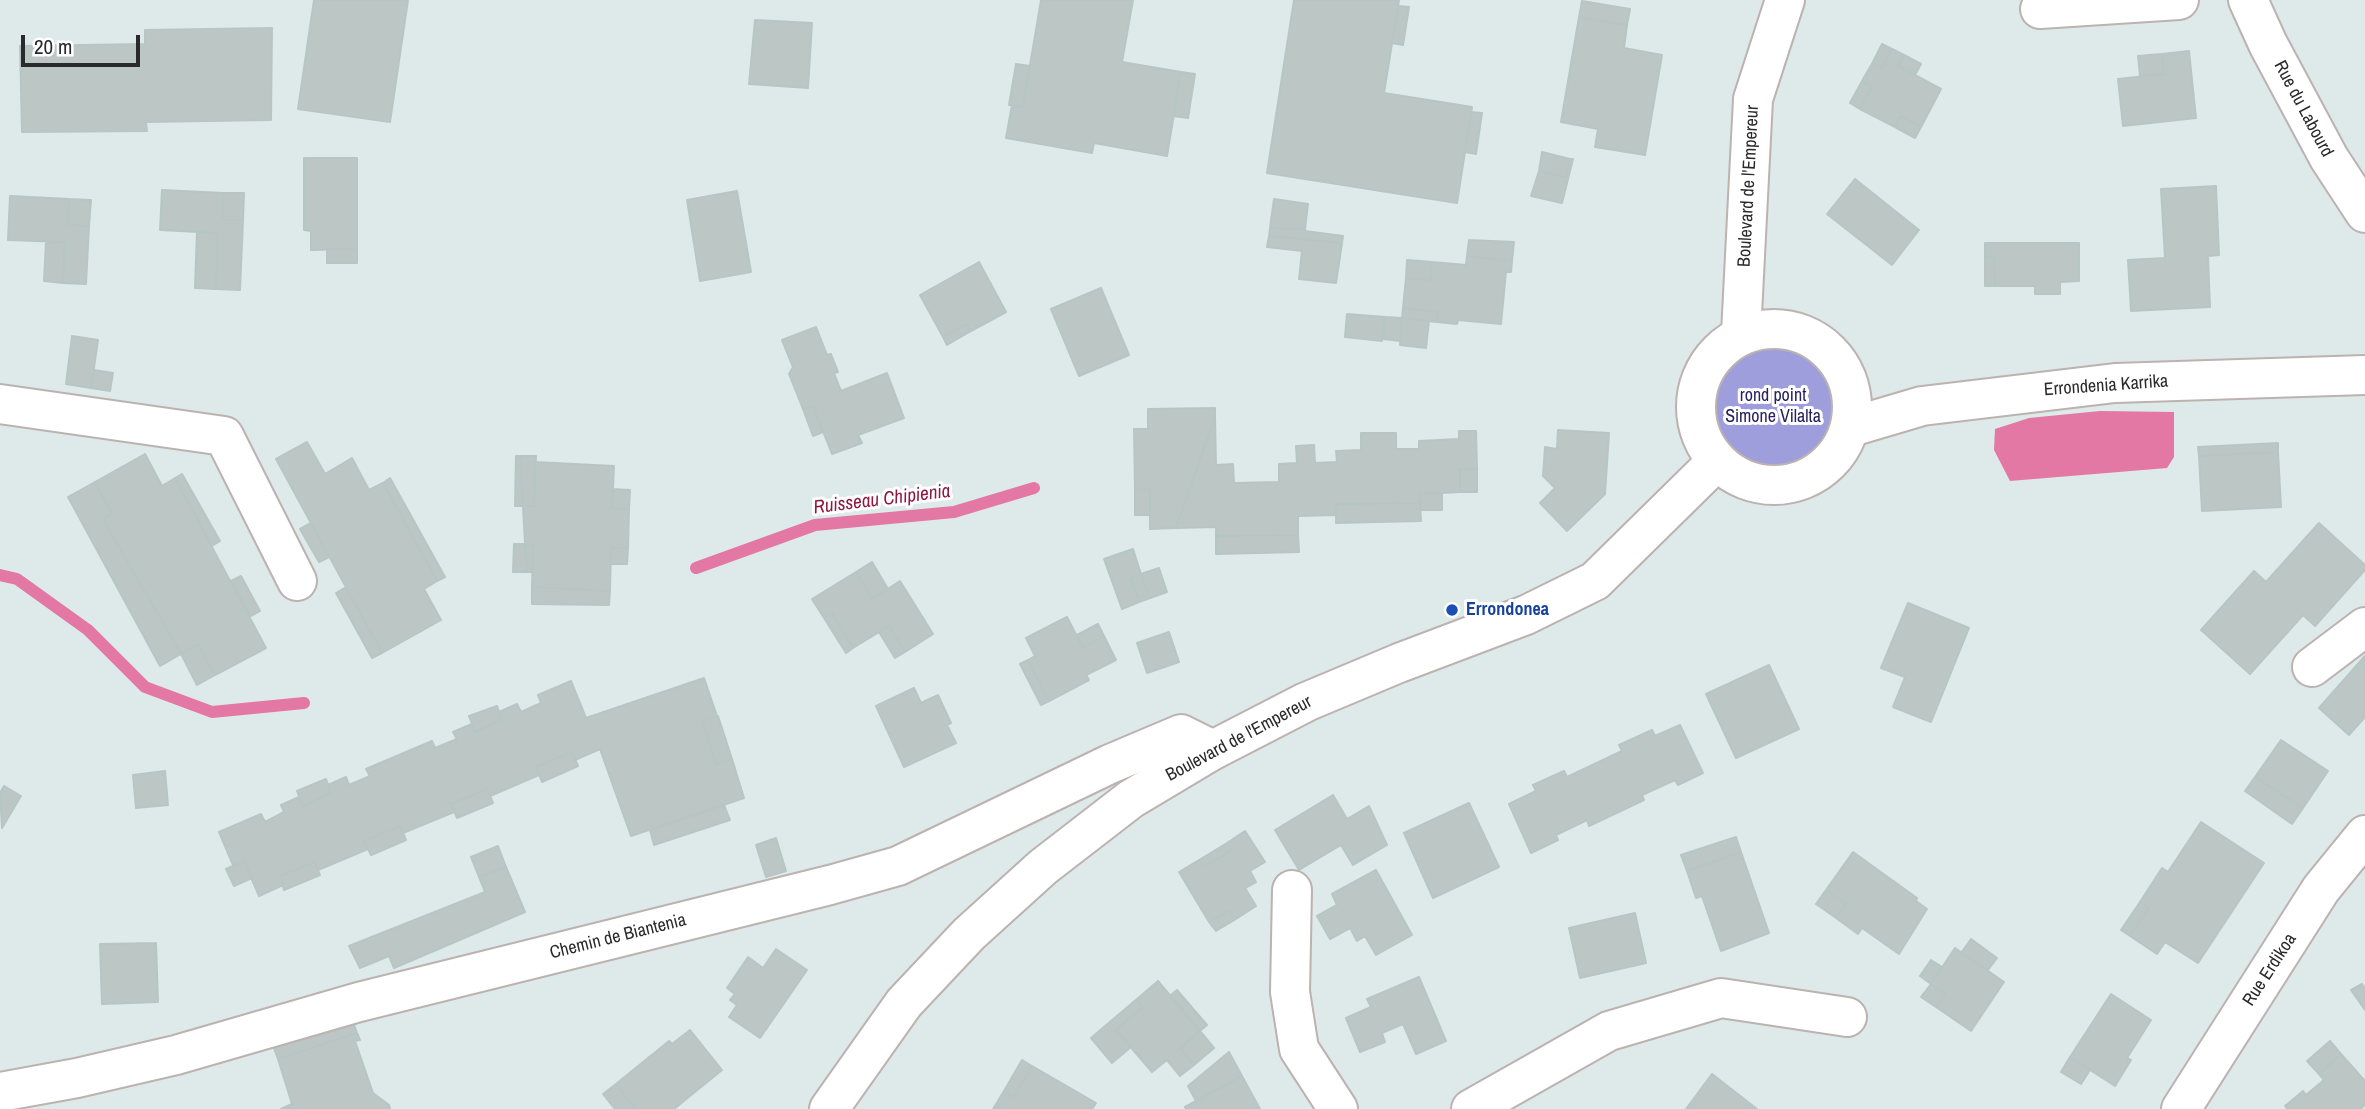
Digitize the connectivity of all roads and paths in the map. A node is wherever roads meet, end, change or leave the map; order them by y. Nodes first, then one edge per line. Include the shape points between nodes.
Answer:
1 (1785, 0) edge
2 (2179, 0) edge
3 (2248, 0) edge
4 (2040, 9) dead end
5 (2365, 213) edge
6 (1741, 334) junction
7 (2365, 375) edge
8 (0, 404) edge
9 (1851, 427) junction
10 (1716, 462) junction
11 (297, 581) dead end
12 (2365, 627) edge
13 (2312, 667) dead end
14 (1213, 750) junction
15 (2365, 835) edge
16 (1292, 890) dead end
17 (1847, 1017) dead end
18 (0, 1092) edge
19 (829, 1109) edge
20 (1338, 1109) edge
21 (1471, 1109) edge
22 (2181, 1109) edge

1 - 6 street, Boulevard de l'Empereur via 1753,99
2 - 4 street
3 - 5 street, Rue du Labourd via 2329,158
6 - 9 street via 1776,327 1810,336 1838,359 1852,392
6 - 10 street via 1709,360 1695,398 1698,433
7 - 9 street, Errondenia Karrika via 2103,384 1922,405
8 - 11 street via 225,436
9 - 10 street via 1830,463 1794,484 1752,484
10 - 14 street, Boulevard de l'Empereur via 1595,581 1526,615 1306,702
12 - 13 street
14 - 18 street, Chemin de Biantenia via 1181,734 898,866 359,1002 176,1055
14 - 19 street, Boulevard de l'Empereur via 1131,799 1043,867 969,934 904,1003
15 - 22 street, Rue Erdikoa via 2321,889
16 - 20 street via 1290,992 1299,1049
17 - 21 street via 1721,998 1609,1031

